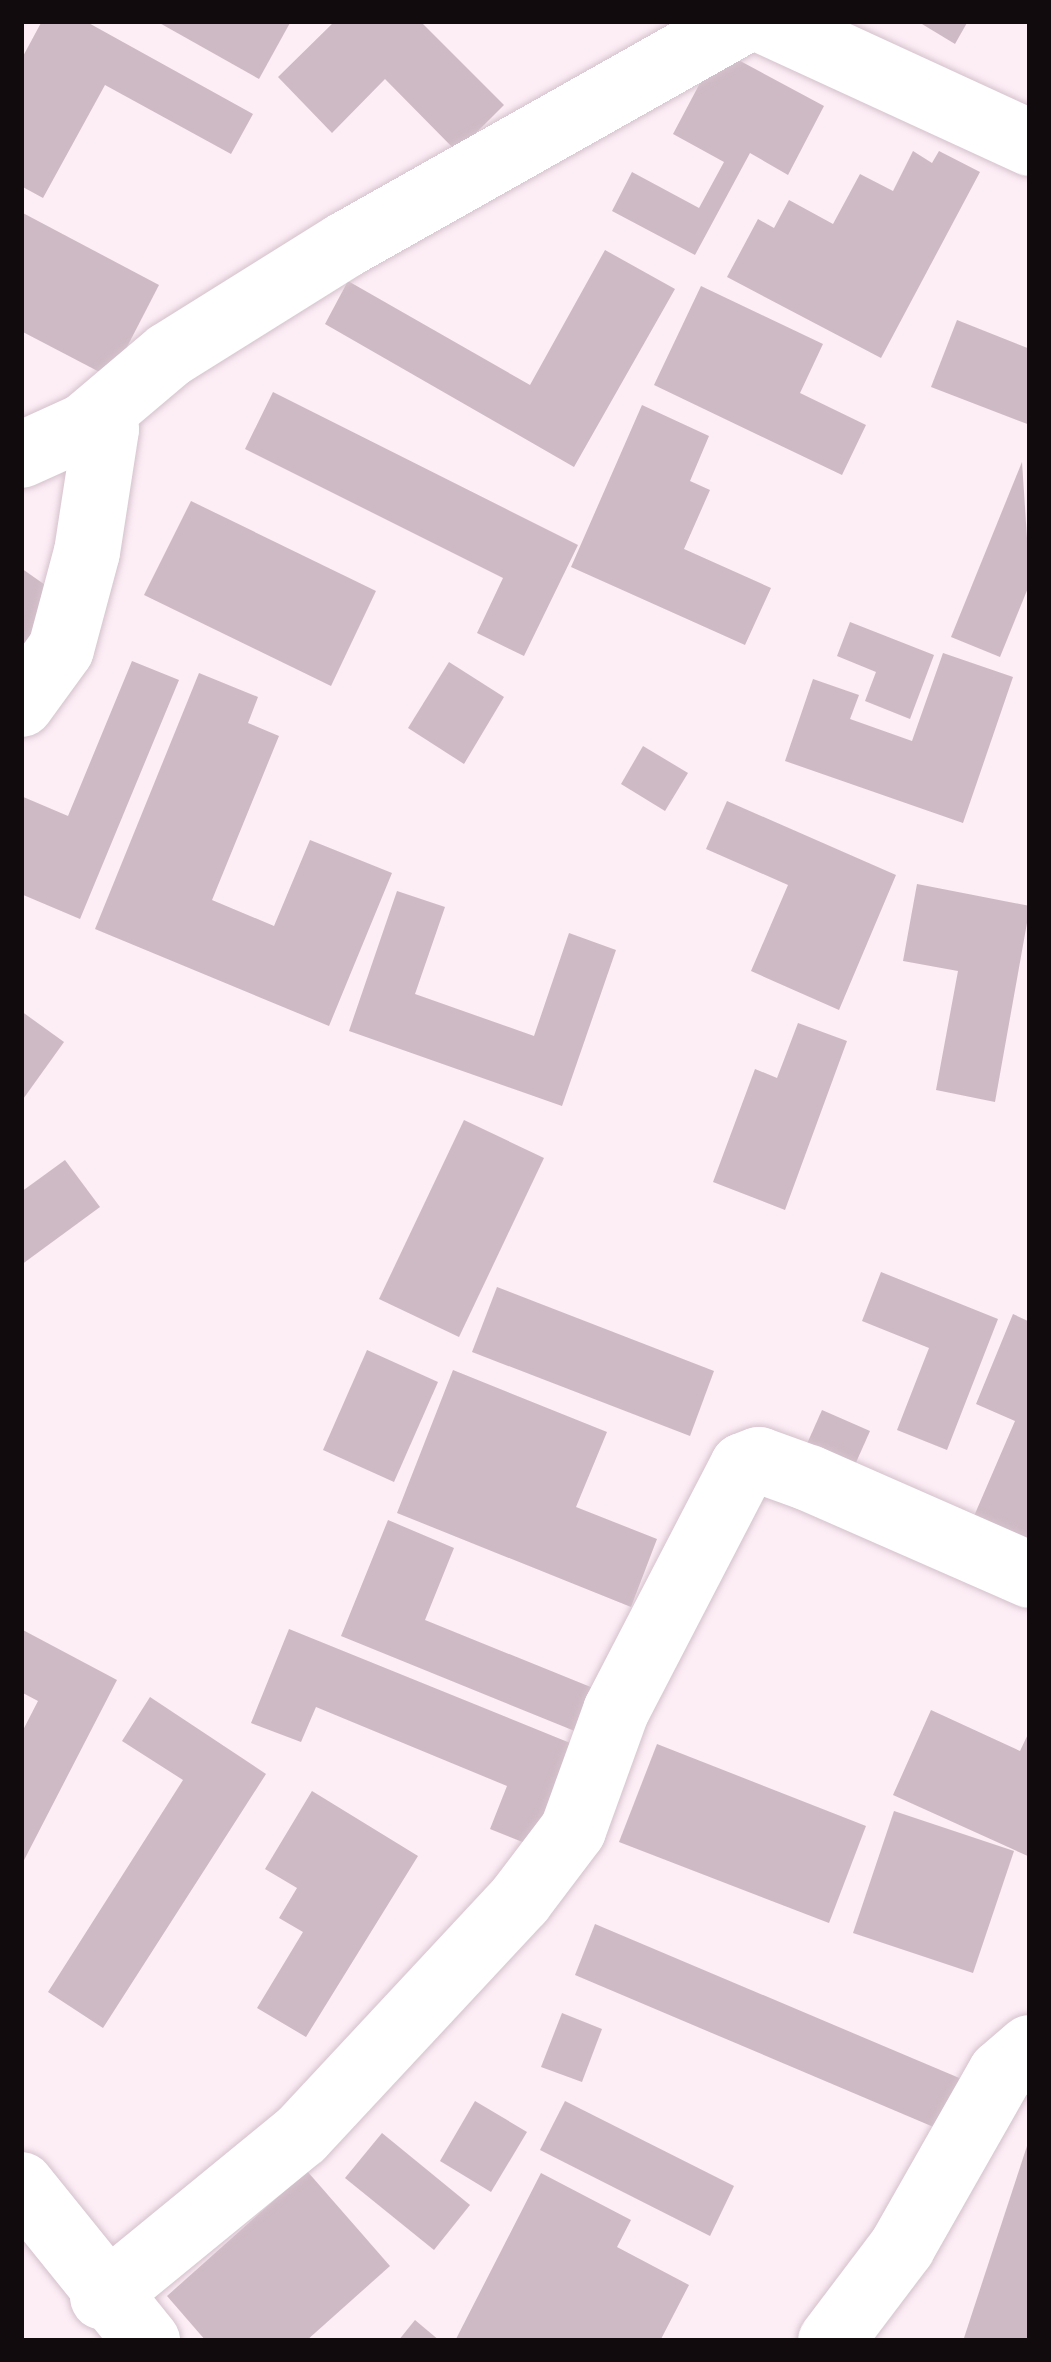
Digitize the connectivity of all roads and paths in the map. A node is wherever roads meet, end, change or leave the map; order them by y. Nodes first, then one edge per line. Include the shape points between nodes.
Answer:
1 (742, 21) edge
2 (765, 21) edge
3 (1030, 143) edge
4 (85, 426) junction
5 (21, 455) edge
6 (21, 704) edge
7 (1030, 1575) edge
8 (1030, 2048) edge
9 (21, 2185) edge
10 (125, 2319) edge
11 (831, 2341) edge

1 - 4 street via 326,257 169,355
2 - 3 street
4 - 5 street
4 - 6 street via 106,429 88,551 61,649
7 - 10 street via 759,1460 742,1466 616,1711 573,1830 520,1900
8 - 11 street via 1001,2073 902,2247
9 - 10 street

